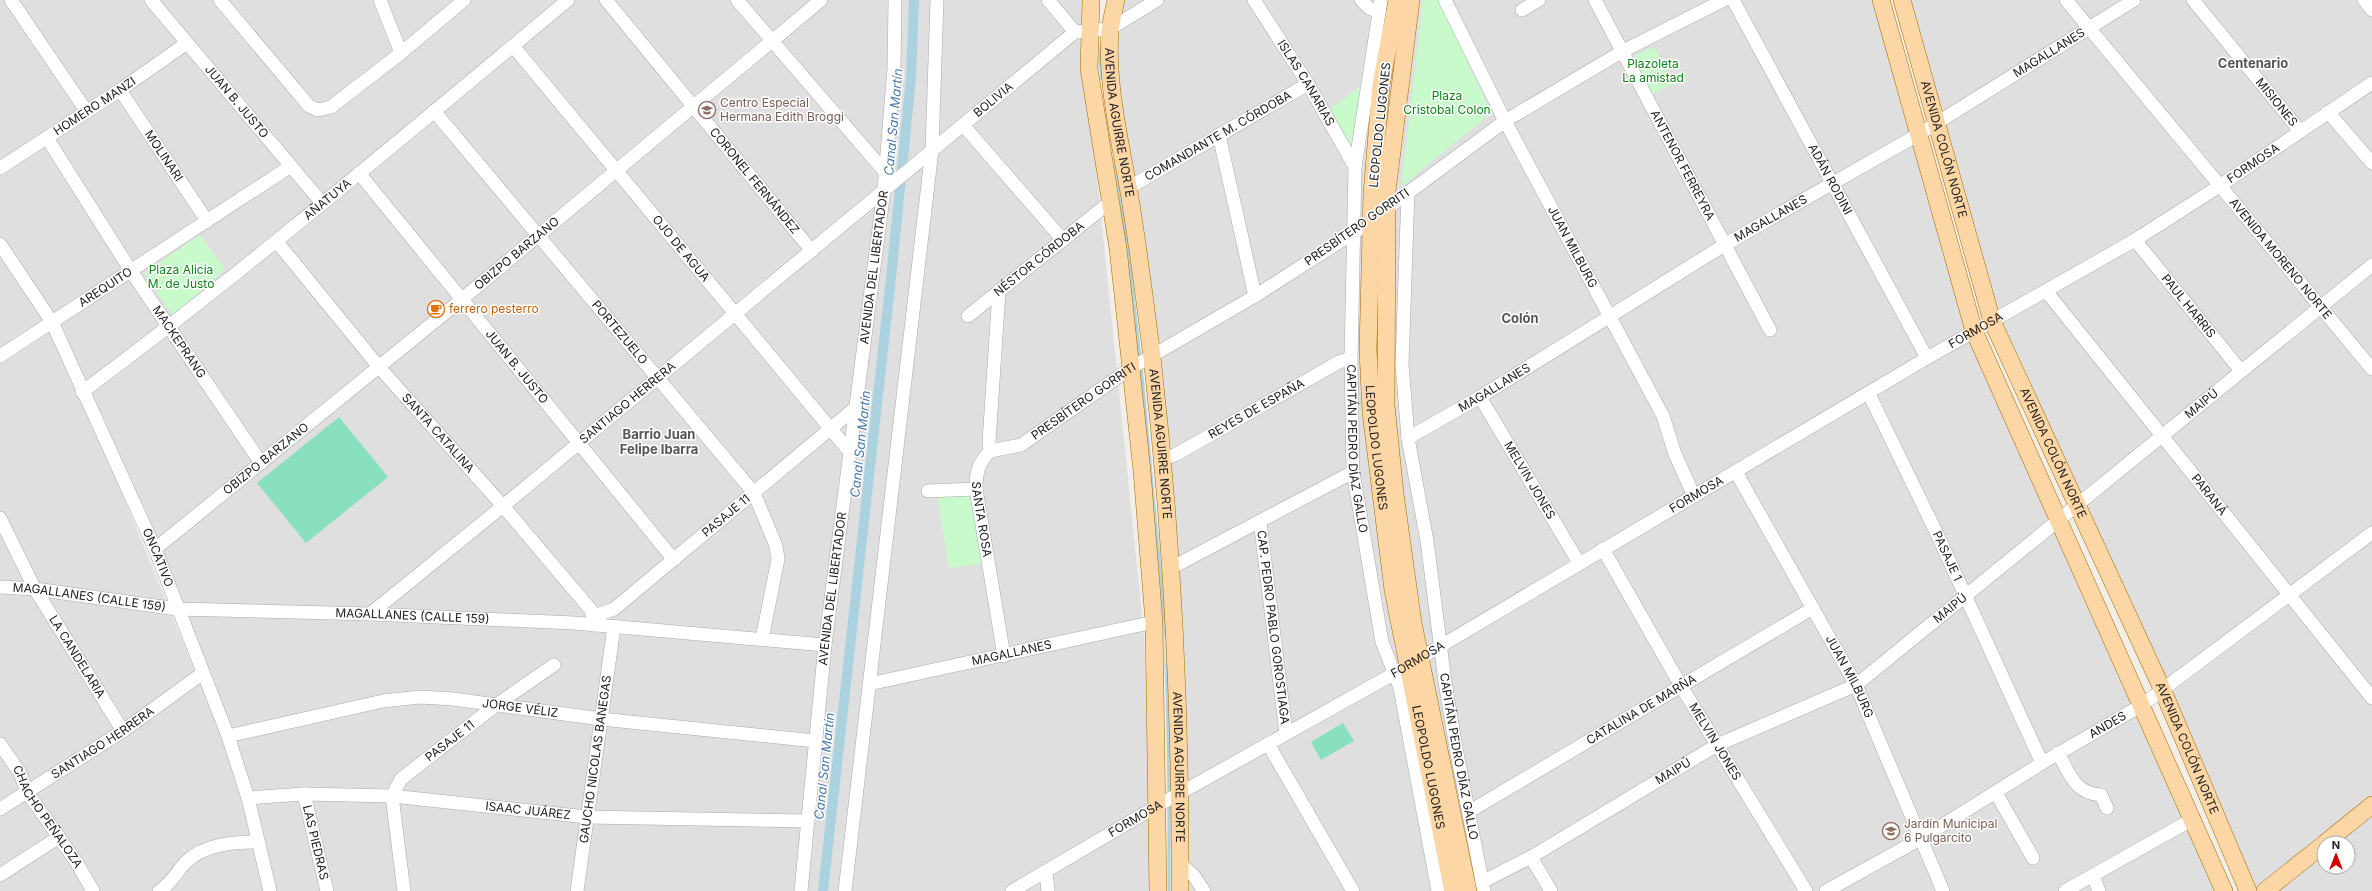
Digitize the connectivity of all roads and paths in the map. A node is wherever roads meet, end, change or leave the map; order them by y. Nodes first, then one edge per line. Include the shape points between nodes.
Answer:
1 (11, 0) edge
2 (151, 0) edge
3 (220, 0) edge
4 (380, 0) edge
5 (464, 0) edge
6 (568, 0) edge
7 (606, 0) edge
8 (737, 0) edge
9 (821, 0) edge
10 (895, 0) edge
11 (937, 0) edge
12 (1048, 0) edge
13 (1090, 0) edge
14 (1116, 0) edge
15 (1157, 0) edge
16 (1254, 0) edge
17 (1361, 0) edge
18 (1397, 0) edge
19 (1411, 0) edge
20 (1445, 0) edge
21 (1539, 0) edge
22 (1595, 0) edge
23 (1724, 0) edge
24 (1733, 0) edge
25 (1881, 0) edge
26 (1902, 0) edge
27 (2066, 0) edge
28 (2134, 0) edge
29 (2193, 0) edge
30 (2364, 0) edge
31 (1380, 6) edge
32 (1522, 10) dead end
33 (2372, 10) edge
34 (2088, 28) junction
35 (1110, 29) junction
36 (1082, 31) junction
37 (772, 40) junction
38 (187, 43) junction
39 (513, 46) junction
40 (1623, 51) junction
41 (401, 53) junction
42 (2372, 83) edge
43 (1308, 84) junction
44 (120, 90) junction
45 (693, 106) junction
46 (434, 111) junction
47 (86, 112) junction
48 (2328, 112) junction
49 (1505, 121) junction
50 (1936, 123) junction
51 (962, 125) junction
52 (2300, 131) junction
53 (1919, 134) junction
54 (1219, 135) junction
55 (47, 138) junction
56 (932, 150) junction
57 (2372, 163) edge
58 (291, 166) junction
59 (0, 168) edge
60 (1355, 168) junction
61 (616, 170) junction
62 (885, 172) junction
63 (359, 174) junction
64 (1831, 184) junction
65 (2221, 185) junction
66 (1128, 188) junction
67 (884, 190) junction
68 (1408, 192) junction
69 (1110, 202) junction
70 (322, 203) junction
71 (1387, 208) junction
72 (1372, 220) junction
73 (207, 222) junction
74 (1354, 233) junction
75 (538, 235) junction
76 (1063, 240) junction
77 (2135, 240) junction
78 (277, 242) junction
79 (0, 244) edge
80 (1726, 244) junction
81 (812, 251) junction
82 (2372, 265) edge
83 (131, 271) junction
84 (999, 291) junction
85 (2046, 291) junction
86 (1255, 296) junction
87 (461, 300) junction
88 (2322, 306) junction
89 (735, 314) junction
90 (968, 316) dead end
91 (1610, 316) junction
92 (1992, 321) junction
93 (52, 322) junction
94 (170, 327) junction
95 (1770, 330) dead end
96 (1974, 331) junction
97 (0, 356) edge
98 (1351, 358) junction
99 (1927, 358) junction
100 (1142, 362) junction
101 (379, 366) junction
102 (2372, 369) edge
103 (2242, 371) junction
104 (658, 378) junction
105 (82, 392) junction
106 (1869, 394) junction
107 (1480, 396) junction
108 (854, 409) junction
109 (830, 429) junction
110 (2162, 435) junction
111 (1408, 438) junction
112 (580, 443) junction
113 (849, 451) junction
114 (990, 451) junction
115 (1162, 459) junction
116 (261, 463) junction
117 (1353, 472) junction
118 (1736, 472) junction
119 (976, 489) junction
120 (928, 491) dead end
121 (754, 493) junction
122 (1694, 496) junction
123 (2078, 505) junction
124 (503, 506) junction
125 (0, 518) edge
126 (1260, 521) junction
127 (2060, 521) junction
128 (2372, 533) edge
129 (155, 549) junction
130 (1603, 549) junction
131 (674, 560) junction
132 (1579, 563) junction
133 (1170, 568) junction
134 (0, 587) edge
135 (35, 589) junction
136 (2291, 594) junction
137 (1966, 597) junction
138 (1813, 608) junction
139 (177, 609) junction
140 (370, 614) junction
141 (595, 621) junction
142 (1154, 622) junction
143 (614, 627) junction
144 (762, 639) junction
145 (1441, 644) junction
146 (825, 645) junction
147 (1004, 656) junction
148 (554, 665) dead end
149 (1407, 665) junction
150 (203, 673) junction
151 (869, 684) junction
152 (1856, 685) junction
153 (1681, 686) junction
154 (2163, 691) junction
155 (2372, 698) edge
156 (496, 705) junction
157 (2142, 705) junction
158 (602, 719) junction
159 (123, 731) junction
160 (1286, 733) junction
161 (228, 736) junction
162 (815, 741) junction
163 (0, 744) edge
164 (1268, 744) junction
165 (1717, 745) junction
166 (2058, 753) junction
167 (2042, 763) junction
168 (27, 792) junction
169 (1996, 793) junction
170 (304, 794) junction
171 (392, 796) junction
172 (248, 798) junction
173 (1169, 800) junction
174 (2372, 805) edge
175 (2107, 808) dead end
176 (0, 809) edge
177 (1470, 811) junction
178 (587, 817) junction
179 (2191, 820) junction
180 (808, 822) junction
181 (2334, 835) edge
182 (59, 837) junction
183 (1922, 838) junction
184 (258, 842) junction
185 (2316, 850) edge
186 (1531, 857) junction
187 (2033, 858) dead end
188 (1180, 863) junction
189 (1046, 873) junction
190 (0, 875) edge
191 (2093, 875) junction
192 (1483, 886) edge
193 (93, 891) edge
194 (159, 891) edge
195 (270, 891) edge
196 (276, 891) edge
197 (327, 891) edge
198 (404, 891) edge
199 (577, 891) edge
200 (801, 891) edge
201 (845, 891) edge
202 (1012, 891) edge
203 (1048, 891) edge
204 (1158, 891) edge
205 (1180, 891) edge
206 (1204, 891) edge
207 (1353, 891) edge
208 (1438, 891) edge
209 (1452, 891) edge
210 (1468, 891) edge
211 (1551, 891) edge
212 (1806, 891) edge
213 (1826, 891) edge
214 (1943, 891) edge
215 (2065, 891) edge
216 (2099, 891) edge
217 (2224, 891) edge
218 (2248, 891) edge
219 (2265, 891) edge

1 - 47 street
2 - 38 street, JUAN B. JUSTO
3 - 41 street via 309,106 318,110 332,107
4 - 41 street
5 - 41 street
6 - 39 street, AÑATUYA
7 - 45 street, CORONEL FERNÁNDEZ
8 - 37 street
9 - 37 street, OBIZPO BARZANO
10 - 62 street, AVENIDA DEL LIBERTADOR via 894,68
11 - 56 street
12 - 36 street
13 - 36 main road, AVENIDA AGUIRRE NORTE
14 - 35 main road, AVENIDA AGUIRRE NORTE
15 - 35 street
16 - 43 street, ISLAS CANARIAS
17 - 31 street via 1369,8
18 - 72 main road, LEOPOLDO LUGONES via 1382,85
19 - 71 main road, LEOPOLDO LUGONES
20 - 49 street, JUAN MILBURG
21 - 32 street
22 - 40 street, ANTENOR FERREYRA
23 - 40 street, PRESBÍTERO GORRITI
24 - 64 street, ADÁN RODINI
25 - 53 main road, AVENIDA COLÓN NORTE
26 - 50 main road, AVENIDA COLÓN NORTE
27 - 34 street, AVENIDA MORENO NORTE
28 - 34 street, MAGALLANES
29 - 52 street, MISIONES
30 - 33 street
31 - 60 street, CAPITÁN PEDRO DÍAZ GALLO
34 - 50 street, MAGALLANES
34 - 65 street, AVENIDA MORENO NORTE
35 - 36 street
35 - 66 main road, AVENIDA AGUIRRE NORTE via 1109,51 1114,101
36 - 51 street, BOLIVIA
36 - 69 main road, AVENIDA AGUIRRE NORTE
37 - 45 street, OBIZPO BARZANO
37 - 62 street
38 - 44 street, HOMERO MANZI
38 - 58 street, JUAN B. JUSTO
39 - 46 street, AÑATUYA
39 - 61 street, OJO DE AGUA
40 - 49 street, PRESBÍTERO GORRITI
40 - 80 street, ANTENOR FERREYRA
42 - 48 street, FORMOSA
43 - 54 street, COMANDANTE M. CÓRDOBA
43 - 60 street, ISLAS CANARIAS
44 - 47 street, HOMERO MANZI
44 - 73 street, MOLINARI
45 - 61 street, OBIZPO BARZANO
45 - 81 street, CORONEL FERNÁNDEZ
46 - 63 street, AÑATUYA
46 - 75 street, PORTEZUELO
47 - 55 street, HOMERO MANZI
48 - 52 street, FORMOSA
48 - 57 street
49 - 68 street, PRESBÍTERO GORRITI
49 - 91 street, JUAN MILBURG
50 - 53 street, MAGALLANES
50 - 92 main road, AVENIDA COLÓN NORTE
51 - 56 street, BOLIVIA
51 - 76 street
52 - 65 street, FORMOSA
53 - 64 street, MAGALLANES
53 - 96 main road, AVENIDA COLÓN NORTE
54 - 66 street, COMANDANTE M. CÓRDOBA
54 - 86 street
55 - 59 street, HOMERO MANZI
55 - 83 street, MACKEPRANG
56 - 67 street, BOLIVIA
56 - 151 street
58 - 70 street, JUAN B. JUSTO
58 - 73 street, AREQUITO
60 - 74 street, CAPITÁN PEDRO DÍAZ GALLO
61 - 75 street, OBIZPO BARZANO
61 - 89 street, OJO DE AGUA
62 - 67 street, AVENIDA DEL LIBERTADOR
63 - 70 street, AÑATUYA
63 - 87 street, JUAN B. JUSTO
64 - 80 street, MAGALLANES
64 - 99 street, ADÁN RODINI
65 - 77 street, FORMOSA
65 - 88 street, AVENIDA MORENO NORTE
66 - 100 main road, AVENIDA AGUIRRE NORTE
67 - 81 street, SANTIAGO HERRERA
67 - 108 street, AVENIDA DEL LIBERTADOR
68 - 71 street, PRESBÍTERO GORRITI
68 - 111 street, CAPITÁN PEDRO DÍAZ GALLO via 1402,364
69 - 76 street, NÉSTOR CÓRDOBA
69 - 100 main road, AVENIDA AGUIRRE NORTE
70 - 78 street, AÑATUYA
71 - 72 street, PRESBÍTERO GORRITI
71 - 149 main road, LEOPOLDO LUGONES via 1384,354 1386,405
72 - 74 street, PRESBÍTERO GORRITI
72 - 149 main road, LEOPOLDO LUGONES via 1368,350 1371,412 1393,590
73 - 83 street, AREQUITO
74 - 86 street, PRESBÍTERO GORRITI
74 - 98 street, CAPITÁN PEDRO DÍAZ GALLO
75 - 87 street, OBIZPO BARZANO
75 - 104 street, PORTEZUELO
76 - 84 street, NÉSTOR CÓRDOBA
77 - 85 street, FORMOSA
77 - 103 street, PAUL HARRIS
78 - 94 street, AÑATUYA
78 - 101 street, SANTA CATALINA
79 - 93 street, ONCATIVO
80 - 91 street, MAGALLANES
80 - 95 street, ANTENOR FERREYRA
81 - 89 street, SANTIAGO HERRERA
82 - 88 street, MAIPÚ
83 - 93 street, AREQUITO
83 - 94 street, MACKEPRANG
84 - 90 street, NÉSTOR CÓRDOBA
84 - 114 street via 988,442
85 - 92 street, FORMOSA
85 - 110 street, PARANÁ
86 - 100 street, PRESBÍTERO GORRITI
87 - 101 street, OBIZPO BARZANO
87 - 112 street, JUAN B. JUSTO
88 - 102 street, AVENIDA MORENO NORTE
88 - 103 street, MAIPÚ
89 - 104 street, SANTIAGO HERRERA
89 - 109 street, OJO DE AGUA
91 - 107 street, MAGALLANES
91 - 122 street, JUAN MILBURG via 1663,416 1675,454
92 - 96 street, FORMOSA
92 - 123 main road, AVENIDA COLÓN NORTE
93 - 97 street, AREQUITO
93 - 105 street, ONCATIVO
94 - 105 street, AÑATUYA
94 - 116 street, MACKEPRANG
96 - 99 street, FORMOSA
96 - 127 main road, AVENIDA COLÓN NORTE
98 - 115 street, REYES DE ESPAÑA via 1339,362 1175,455
98 - 117 street, CAPITÁN PEDRO DÍAZ GALLO
99 - 106 street, FORMOSA
100 - 114 street, PRESBÍTERO GORRITI via 1021,445
100 - 115 main road, AVENIDA AGUIRRE NORTE
100 - 142 main road, AVENIDA AGUIRRE NORTE via 1142,471
101 - 116 street, OBIZPO BARZANO
101 - 124 street, SANTA CATALINA
103 - 110 street, MAIPÚ
104 - 112 street, SANTIAGO HERRERA
104 - 121 street, PORTEZUELO
105 - 129 street, ONCATIVO
106 - 118 street, FORMOSA
106 - 137 street, PASAJE 1
107 - 111 street, MAGALLANES
107 - 132 street, MELVIN JONES
108 - 109 street, PASAJE 11
108 - 113 street, AVENIDA DEL LIBERTADOR
109 - 113 street, OJO DE AGUA
109 - 121 street, PASAJE 11
110 - 123 street, MAIPÚ
110 - 136 street, PARANÁ
111 - 145 street, CAPITÁN PEDRO DÍAZ GALLO via 1427,541
112 - 124 street, SANTIAGO HERRERA
112 - 131 street, JUAN B. JUSTO
113 - 146 street, AVENIDA DEL LIBERTADOR
114 - 119 street, SANTA ROSA via 980,461 976,471
115 - 133 main road, AVENIDA AGUIRRE NORTE
116 - 129 street, OBIZPO BARZANO
117 - 126 street
117 - 149 street, CAPITÁN PEDRO DÍAZ GALLO via 1382,642
118 - 122 street, FORMOSA
118 - 138 street, JUAN MILBURG
119 - 120 street
119 - 147 street, SANTA ROSA
121 - 131 street, PASAJE 11
121 - 144 street, PORTEZUELO via 776,546 778,559
122 - 130 street, FORMOSA
123 - 127 street, MAIPÚ
123 - 154 main road, AVENIDA COLÓN NORTE
124 - 140 street, SANTIAGO HERRERA
124 - 141 street, SANTA CATALINA
125 - 135 street, LA CANDELARIA
126 - 133 street
126 - 160 street, CAP. PEDRO PABLO GOROSTIAGA
127 - 137 street, MAIPÚ
127 - 157 main road, AVENIDA COLÓN NORTE
128 - 136 street, ANDES
129 - 139 street, ONCATIVO
130 - 132 street, FORMOSA
130 - 153 street, MELVIN JONES
131 - 141 street, PASAJE 11 via 614,609
132 - 145 street, FORMOSA
133 - 173 main road, AVENIDA AGUIRRE NORTE via 1175,632
134 - 135 street, MAGALLANES (CALLE 159)
135 - 139 street, MAGALLANES (CALLE 159)
135 - 159 street, LA CANDELARIA
136 - 154 street, ANDES
136 - 155 street, PARANÁ
137 - 152 street, MAIPÚ
137 - 167 street, PASAJE 1
138 - 152 street, JUAN MILBURG
138 - 153 street, CATALINA DE MARÑA
139 - 140 street, MAGALLANES (CALLE 159)
139 - 150 street, ONCATIVO
140 - 141 street, MAGALLANES (CALLE 159)
141 - 143 street, MAGALLANES (CALLE 159)
142 - 147 street, MAGALLANES
142 - 173 main road, AVENIDA AGUIRRE NORTE
143 - 144 street, MAGALLANES (CALLE 159)
143 - 158 street, GAUCHO NICOLAS BANEGAS
144 - 146 street, MAGALLANES (CALLE 159)
145 - 149 street, FORMOSA
145 - 177 street, CAPITÁN PEDRO DÍAZ GALLO via 1456,748
146 - 162 street, AVENIDA DEL LIBERTADOR
147 - 151 street, MAGALLANES
148 - 156 street, PASAJE 11
149 - 160 street, FORMOSA
149 - 208 street, CAPITÁN PEDRO DÍAZ GALLO via 1400,688
149 - 209 main road, LEOPOLDO LUGONES
149 - 210 main road, LEOPOLDO LUGONES
150 - 159 street, SANTIAGO HERRERA
150 - 161 street, ONCATIVO
151 - 201 street
152 - 165 street, MAIPÚ
152 - 183 street, JUAN MILBURG
153 - 165 street, MELVIN JONES
153 - 177 street, CATALINA DE MARÑA
154 - 157 street, ANDES
154 - 218 main road, AVENIDA COLÓN NORTE
156 - 158 street, JORGE VÉLIZ
156 - 161 street, JORGE VÉLIZ via 420,697 383,701
156 - 171 street, PASAJE 11 via 401,779
157 - 166 street, ANDES
157 - 179 main road, AVENIDA COLÓN NORTE
158 - 162 street, JORGE VÉLIZ
158 - 178 street, GAUCHO NICOLAS BANEGAS
159 - 168 street, SANTIAGO HERRERA
160 - 164 street, FORMOSA
161 - 172 street, ONCATIVO
162 - 180 street, AVENIDA DEL LIBERTADOR
163 - 168 street, CHACHO PEÑALOZA via 20,773
164 - 173 street, FORMOSA
164 - 207 street
165 - 186 street, MAIPÚ
165 - 212 street, MELVIN JONES
166 - 167 street, ANDES
166 - 175 street via 2076,786 2082,791 2101,795
167 - 169 street, ANDES
168 - 176 street, SANTIAGO HERRERA
168 - 182 street, CHACHO PEÑALOZA
169 - 183 street, ANDES
169 - 187 street
170 - 171 street, ISAAC JUÁREZ
170 - 172 street, ISAAC JUÁREZ
170 - 197 street, LAS PIEDRAS
171 - 178 street, ISAAC JUÁREZ
171 - 198 street
172 - 184 street, ONCATIVO
173 - 188 main road, AVENIDA AGUIRRE NORTE
173 - 189 street, FORMOSA
173 - 204 main road, AVENIDA AGUIRRE NORTE
174 - 181 main road
177 - 192 street, CAPITÁN PEDRO DÍAZ GALLO
178 - 180 street, ISAAC JUÁREZ
178 - 199 street, GAUCHO NICOLAS BANEGAS
179 - 191 street
179 - 217 main road, AVENIDA COLÓN NORTE
180 - 200 street, AVENIDA DEL LIBERTADOR
182 - 190 street
182 - 193 street, CHACHO PEÑALOZA
183 - 213 street, ANDES
183 - 214 street, JUAN MILBURG
184 - 194 street via 234,842 199,853 185,863 166,887
184 - 195 street, ONCATIVO
185 - 219 main road
186 - 192 street, MAIPÚ
186 - 211 street
188 - 205 main road, AVENIDA AGUIRRE NORTE
188 - 206 street via 1194,876
189 - 202 street, FORMOSA
189 - 203 street
191 - 215 street
191 - 216 street
195 - 196 street

